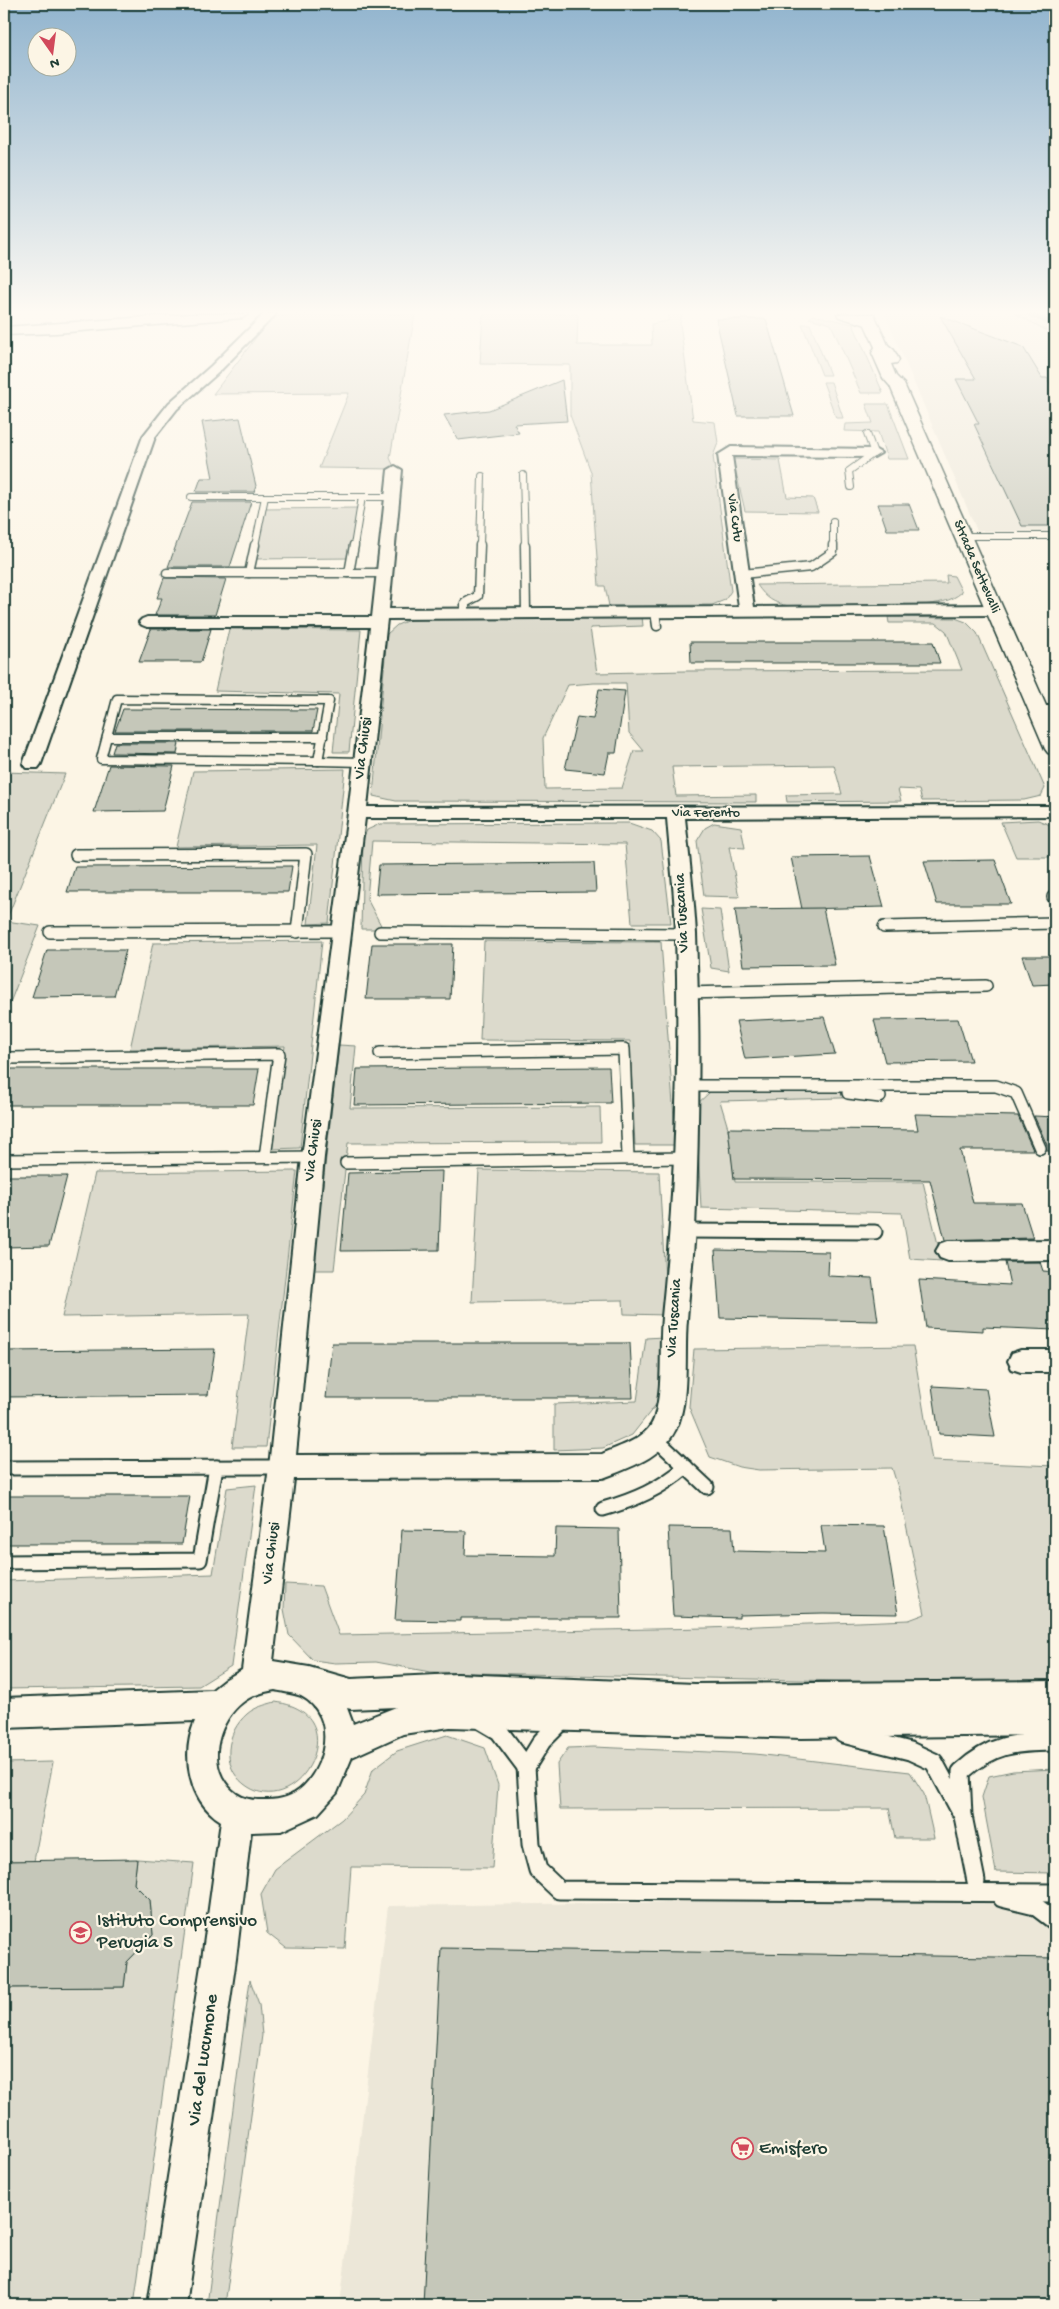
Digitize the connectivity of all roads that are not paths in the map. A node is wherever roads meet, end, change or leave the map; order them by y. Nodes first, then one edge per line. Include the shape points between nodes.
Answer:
1 (160, 422) edge
2 (914, 422) edge
3 (867, 434) dead end
4 (874, 453) junction
5 (395, 470) dead end
6 (482, 476) dead end
7 (522, 476) dead end
8 (851, 487) dead end
9 (191, 497) dead end
10 (265, 497) junction
11 (362, 497) junction
12 (393, 497) junction
13 (833, 521) dead end
14 (964, 536) junction
15 (1055, 536) edge
16 (167, 572) dead end
17 (249, 573) junction
18 (349, 573) junction
19 (386, 573) junction
20 (742, 574) junction
21 (747, 610) junction
22 (995, 610) junction
23 (465, 613) junction
24 (526, 613) junction
25 (380, 618) junction
26 (146, 622) dead end
27 (1047, 711) edge
28 (107, 737) junction
29 (323, 737) junction
30 (1055, 749) edge
31 (318, 762) junction
32 (363, 762) junction
33 (32, 764) dead end
34 (1055, 811) edge
35 (357, 813) junction
36 (676, 813) junction
37 (76, 855) dead end
38 (1055, 924) edge
39 (884, 927) dead end
40 (342, 931) junction
41 (50, 932) dead end
42 (297, 932) junction
43 (380, 932) dead end
44 (686, 934) junction
45 (986, 986) dead end
46 (685, 993) junction
47 (380, 1053) dead end
48 (10, 1058) dead end
49 (686, 1086) junction
50 (797, 1086) junction
51 (880, 1097) dead end
52 (1040, 1148) dead end
53 (265, 1157) junction
54 (313, 1157) junction
55 (628, 1158) junction
56 (686, 1158) junction
57 (4, 1160) edge
58 (346, 1163) dead end
59 (683, 1231) junction
60 (875, 1232) dead end
61 (948, 1250) dead end
62 (1055, 1250) edge
63 (1020, 1361) dead end
64 (1055, 1362) edge
65 (656, 1439) junction
66 (216, 1467) junction
67 (282, 1467) junction
68 (686, 1467) junction
69 (4, 1468) edge
70 (707, 1487) dead end
71 (603, 1509) dead end
72 (4, 1562) edge
73 (256, 1679) junction
74 (309, 1682) junction
75 (1055, 1696) edge
76 (219, 1705) junction
77 (4, 1713) edge
78 (470, 1713) junction
79 (566, 1717) junction
80 (1055, 1720) edge
81 (800, 1723) junction
82 (1055, 1742) edge
83 (340, 1747) junction
84 (526, 1767) junction
85 (238, 1814) junction
86 (963, 1816) junction
87 (976, 1881) dead end
88 (1055, 1893) edge
89 (986, 1894) junction
90 (1055, 1922) edge
91 (167, 2305) edge

1 - 33 street via 149,436
2 - 14 main road, Strada Settevalli
3 - 4 lane
4 - 8 lane via 849,471
4 - 20 street, Via Cutu via 731,451 725,456
5 - 12 street, Via Chiusi
6 - 23 lane via 478,596 465,603
7 - 24 lane
9 - 10 lane
10 - 11 lane
10 - 17 lane
11 - 12 lane
11 - 18 lane
12 - 19 street, Via Chiusi
13 - 20 lane via 833,552 811,567
14 - 15 lane
14 - 22 main road, Strada Settevalli
16 - 17 lane
17 - 18 lane
18 - 19 lane
19 - 25 street, Via Chiusi
20 - 21 street, Via Cutu
21 - 22 street
21 - 24 street via 656,619
22 - 27 main road, Strada Settevalli
23 - 24 street
23 - 25 street
25 - 26 street
25 - 32 street, Via Chiusi
27 - 30 main road, Strada Settevalli
28 - 29 lane
28 - 29 lane via 117,699 127,699 329,700
28 - 31 lane via 101,759
29 - 31 lane
31 - 32 lane
32 - 35 street, Via Chiusi
34 - 36 street, Via Ferento
35 - 36 street, Via Ferento
35 - 40 street, Via Chiusi
36 - 44 street, Via Tuscania
37 - 42 lane via 306,854
38 - 39 lane
40 - 42 lane
40 - 54 street, Via Chiusi
41 - 42 lane
43 - 44 lane
44 - 46 street, Via Tuscania
45 - 46 lane
46 - 49 street, Via Tuscania
47 - 55 lane via 624,1049
48 - 53 lane via 279,1054
49 - 50 lane
49 - 56 street, Via Tuscania
50 - 51 lane
50 - 52 lane via 996,1086 1016,1093
53 - 54 lane
53 - 57 lane
54 - 67 street, Via Chiusi
55 - 56 lane
55 - 58 lane
56 - 59 street, Via Tuscania
59 - 60 lane
59 - 65 street, Via Tuscania via 671,1394 666,1423
61 - 62 street
63 - 64 street
65 - 67 street via 640,1450 603,1466
65 - 68 lane
66 - 67 lane
66 - 69 lane
66 - 72 lane via 200,1560
67 - 73 street, Via Chiusi
68 - 70 lane
68 - 71 lane via 647,1497
73 - 74 street via 293,1676
73 - 76 street via 236,1689
74 - 75 street via 351,1694 457,1689 695,1699
74 - 83 street via 324,1693 335,1709 340,1727
76 - 77 street
76 - 85 street via 208,1724 202,1745 202,1766 217,1797
78 - 79 street
78 - 83 street via 450,1712 403,1719
78 - 84 lane via 499,1731
79 - 81 street
79 - 84 lane via 542,1741
80 - 81 street
81 - 86 lane via 910,1751 934,1762
82 - 86 lane via 1004,1743 976,1756 961,1772
83 - 85 street via 334,1769 322,1789 304,1806 282,1815 260,1818
84 - 89 lane via 531,1844 538,1870 559,1890
85 - 91 street, Via del Lucumone
86 - 87 lane
88 - 89 lane
89 - 90 lane via 1035,1906

